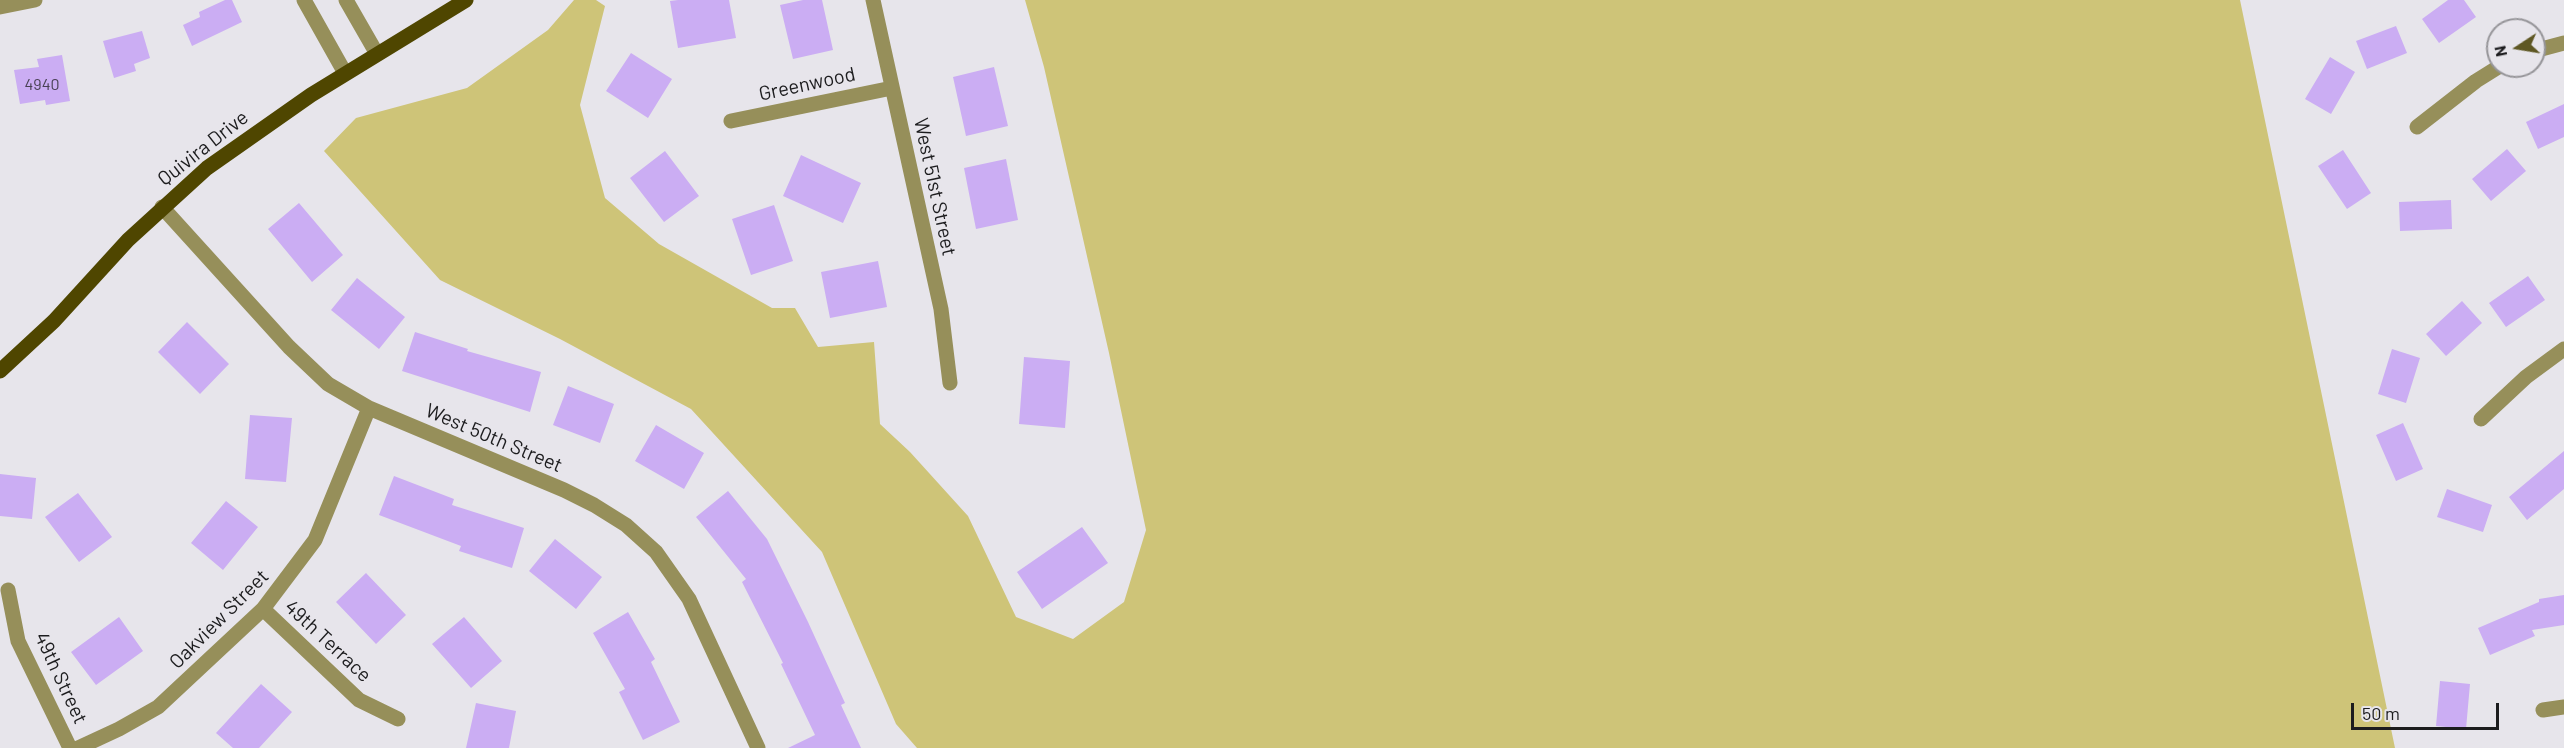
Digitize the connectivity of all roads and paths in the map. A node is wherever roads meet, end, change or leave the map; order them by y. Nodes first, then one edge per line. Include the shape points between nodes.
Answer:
1 (35, 0) edge
2 (304, 0) edge
3 (346, 0) edge
4 (466, 0) edge
5 (873, 0) edge
6 (0, 7) edge
7 (2564, 43) edge
8 (2546, 48) edge
9 (377, 54) junction
10 (345, 73) junction
11 (2486, 75) edge
12 (892, 87) junction
13 (731, 121) dead end
14 (2417, 127) dead end
15 (162, 207) junction
16 (2564, 349) edge
17 (0, 371) edge
18 (950, 383) dead end
19 (369, 408) junction
20 (2481, 419) dead end
21 (8, 590) dead end
22 (263, 609) junction
23 (2564, 707) edge
24 (2542, 710) dead end
25 (398, 719) dead end
26 (70, 748) edge
27 (78, 748) edge
28 (758, 748) edge

1 - 6 street
2 - 10 street
3 - 9 street
4 - 9 main road, Quivira Drive
5 - 12 street, West 51st Street
7 - 8 street
9 - 10 main road, Quivira Drive
10 - 15 main road, Quivira Drive via 249,137
11 - 14 street
12 - 13 street, Greenwood
12 - 18 street, West 51st Street via 941,309
15 - 17 main road, Quivira Drive via 54,321
15 - 19 street, West 50th Street via 313,372
16 - 20 street via 2526,377
19 - 22 street, Oakview Street via 315,540
19 - 28 street, West 50th Street via 564,490 626,525 656,552 689,599
21 - 26 street, 49th Street via 18,641
22 - 25 street, 49th Terrace via 359,700
22 - 27 street, Oakview Street via 158,707
23 - 24 street

